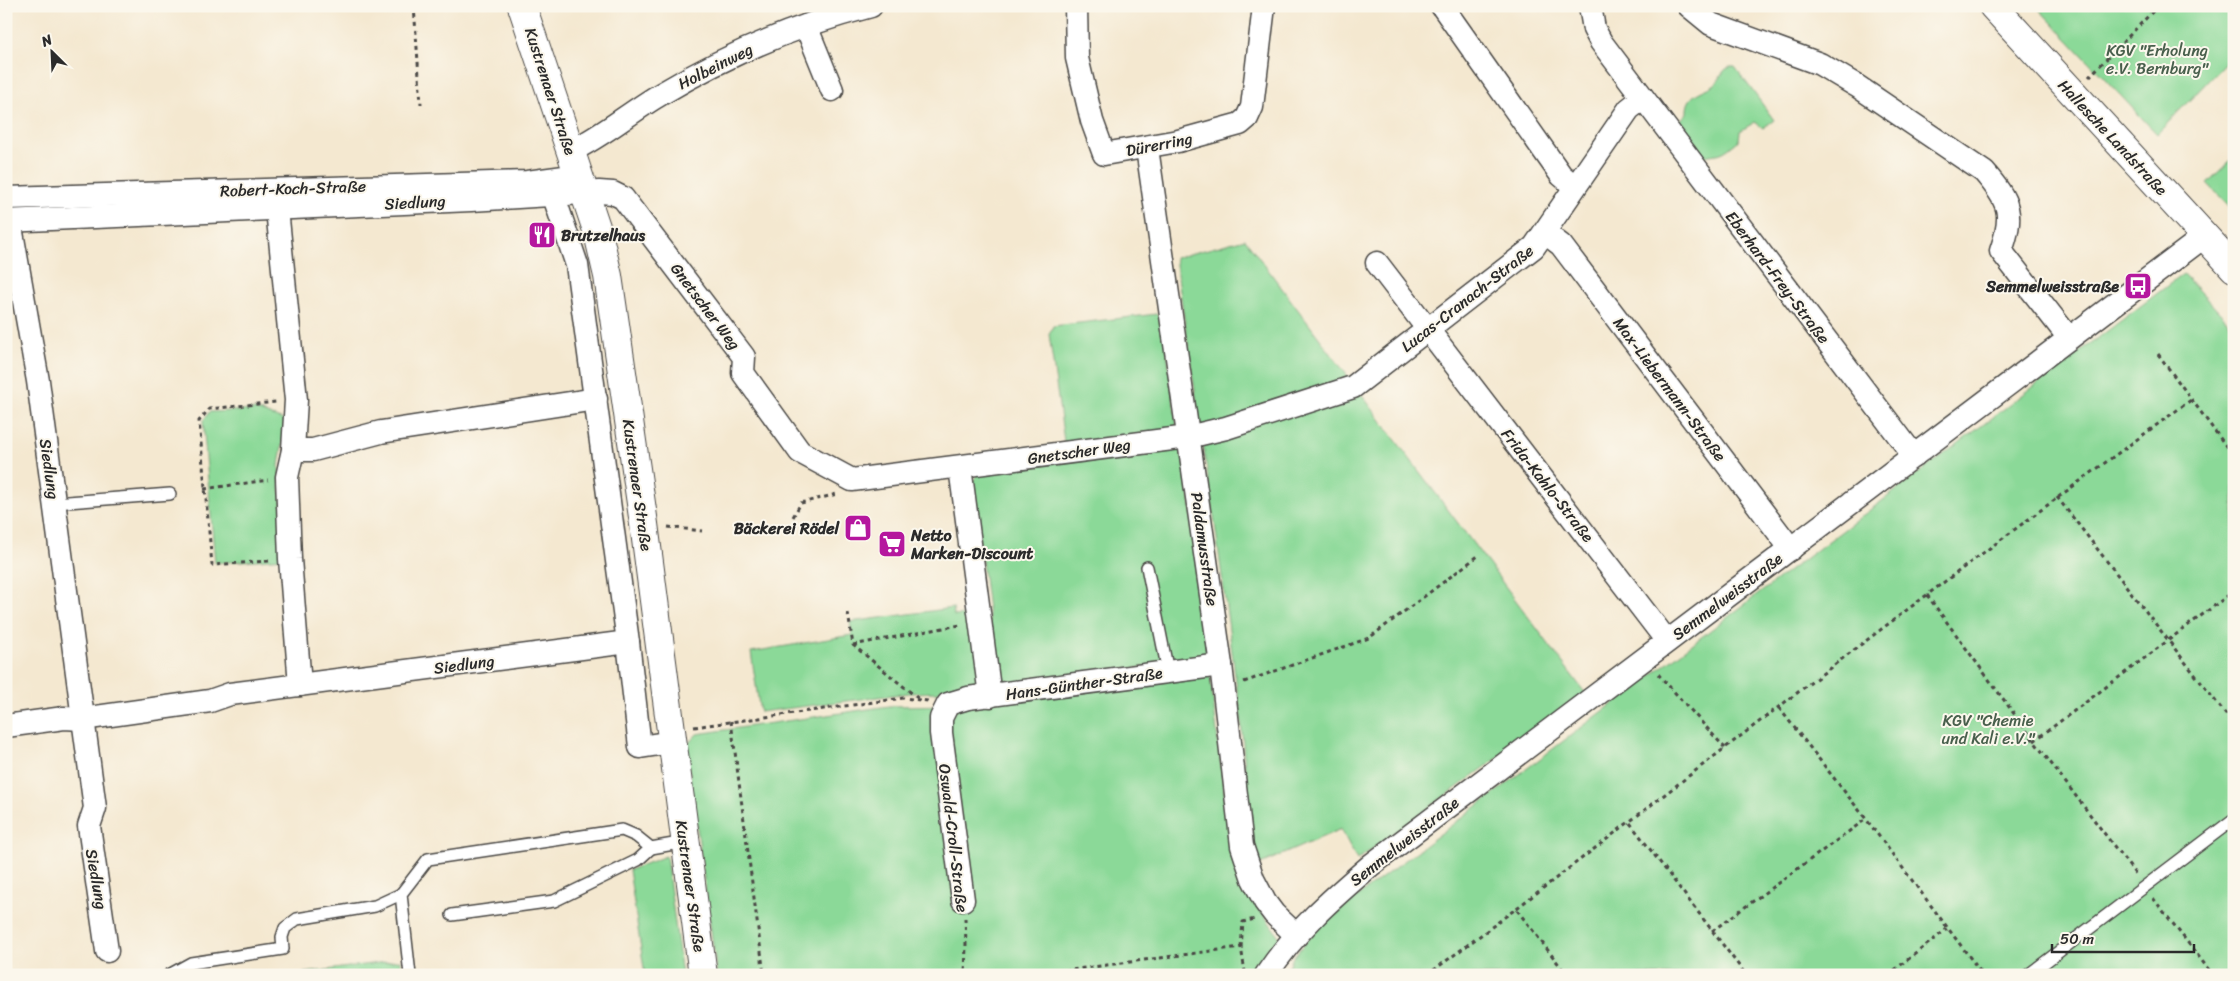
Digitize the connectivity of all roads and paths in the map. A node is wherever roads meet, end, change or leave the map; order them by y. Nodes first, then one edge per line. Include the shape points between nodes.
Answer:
1 (414, 6) edge
2 (522, 6) edge
3 (871, 6) edge
4 (1076, 6) edge
5 (1264, 6) edge
6 (1442, 6) edge
7 (1590, 6) edge
8 (1688, 6) edge
9 (1993, 6) edge
10 (2158, 6) edge
11 (806, 26) junction
12 (832, 90) dead end
13 (2073, 93) junction
14 (1643, 98) junction
15 (421, 104) dead end
16 (1147, 148) junction
17 (578, 173) junction
18 (1574, 186) junction
19 (551, 188) junction
20 (496, 191) junction
21 (6, 198) edge
22 (277, 209) junction
23 (8, 221) edge
24 (1545, 233) junction
25 (2205, 236) junction
26 (1377, 263) dead end
27 (2234, 268) edge
28 (1428, 329) junction
29 (2069, 338) junction
30 (2158, 354) dead end
31 (596, 399) junction
32 (296, 400) junction
33 (2191, 400) junction
34 (1188, 437) junction
35 (293, 450) junction
36 (1914, 456) junction
37 (2234, 457) edge
38 (960, 467) junction
39 (287, 477) junction
40 (852, 480) junction
41 (204, 489) junction
42 (170, 494) dead end
43 (2057, 497) junction
44 (55, 503) junction
45 (792, 517) dead end
46 (644, 524) junction
47 (702, 531) dead end
48 (1790, 549) junction
49 (1478, 556) dead end
50 (290, 559) junction
51 (1147, 567) dead end
52 (2234, 591) edge
53 (1927, 595) junction
54 (848, 613) dead end
55 (980, 622) junction
56 (2170, 640) junction
57 (1667, 641) junction
58 (628, 642) junction
59 (853, 645) junction
60 (1644, 659) junction
61 (1221, 665) junction
62 (1168, 672) junction
63 (300, 685) junction
64 (1224, 689) junction
65 (990, 696) junction
66 (902, 698) dead end
67 (920, 701) dead end
68 (948, 704) joint
69 (1779, 708) junction
70 (73, 718) junction
71 (731, 721) junction
72 (2234, 724) edge
73 (6, 726) edge
74 (671, 736) junction
75 (2034, 740) junction
76 (1725, 748) junction
77 (1866, 819) junction
78 (2234, 819) edge
79 (1630, 823) junction
80 (685, 842) junction
81 (651, 848) junction
82 (2145, 888) junction
83 (401, 894) junction
84 (963, 900) joint
85 (1517, 910) junction
86 (1274, 914) junction
87 (452, 915) dead end
88 (1947, 929) junction
89 (1712, 930) junction
90 (1295, 934) junction
91 (1241, 948) junction
92 (107, 951) dead end
93 (169, 975) edge
94 (410, 975) edge
95 (703, 975) edge
96 (764, 975) edge
97 (965, 975) edge
98 (1033, 975) edge
99 (1246, 975) edge
100 (1266, 975) edge
101 (1427, 975) edge
102 (1567, 975) edge
103 (1746, 975) edge
104 (1888, 975) edge
105 (1983, 975) edge
106 (2028, 975) edge
107 (2213, 975) edge

1 - 15 path
2 - 17 street, Kustrenaer Straße
3 - 11 street, Holbeinweg
4 - 16 street, Dürerring via 1077,58 1092,121 1104,154
5 - 16 street, Dürerring via 1252,107 1247,118 1240,124
6 - 18 street via 1561,175
7 - 14 street via 1594,29 1601,42
8 - 29 street via 1711,24 1820,64 1984,172 1998,188 2008,209 2009,227 2001,251
9 - 13 street, Hallesche Landstraße
10 - 13 path
11 - 12 street
11 - 17 street, Holbeinweg via 767,40 659,95 590,142
13 - 25 street, Hallesche Landstraße
14 - 18 street, Lucas-Cranach-Straße via 1629,109
14 - 36 street, Eberhard-Frey-Straße
16 - 34 street, Paldamusstraße
17 - 19 street
17 - 40 street, Gnetscher Weg via 623,198 744,357 743,373 800,452
17 - 46 street, Kustrenaer Straße via 608,276
18 - 24 street, Lucas-Cranach-Straße
19 - 20 street, Siedlung
19 - 31 street via 577,266
20 - 21 street, Robert-Koch-Straße
20 - 22 street, Siedlung
22 - 23 street, Siedlung
22 - 32 street
23 - 44 street, Siedlung via 38,381
24 - 28 street, Lucas-Cranach-Straße via 1534,247
24 - 48 street, Max-Liebermann-Straße via 1561,245
25 - 27 street, Hallesche Landstraße
25 - 29 street, Semmelweisstraße
26 - 28 street, Frida-Kahlo-Straße
28 - 34 street, Lucas-Cranach-Straße via 1353,387
28 - 57 street, Frida-Kahlo-Straße
29 - 36 street, Semmelweisstraße
30 - 33 path
31 - 35 street via 381,432 313,450
31 - 58 street
32 - 35 street
32 - 41 path via 208,408 200,420
33 - 37 path
33 - 43 path
34 - 38 street, Gnetscher Weg
34 - 61 street, Paldamusstraße
35 - 39 street
36 - 48 street, Semmelweisstraße
38 - 40 street, Gnetscher Weg
38 - 55 street
39 - 41 path
39 - 50 street
40 - 45 path via 852,485 843,492 801,503
41 - 50 path via 212,565
42 - 44 lane
43 - 53 path
43 - 56 path
44 - 70 street, Siedlung
46 - 47 path
46 - 74 street, Kustrenaer Straße
48 - 57 street, Semmelweisstraße
49 - 64 path via 1369,638
50 - 63 street
51 - 62 lane
52 - 56 path
53 - 69 path
53 - 75 path
54 - 59 path
55 - 59 path
55 - 65 street
56 - 72 path
56 - 75 path
57 - 60 street, Semmelweisstraße
58 - 63 street, Siedlung
58 - 74 street via 640,747
59 - 67 path
60 - 76 path
60 - 90 street, Semmelweisstraße via 1371,865
61 - 62 street, Hans-Günther-Straße
61 - 64 street, Paldamusstraße
62 - 65 street, Hans-Günther-Straße
63 - 70 street, Siedlung via 230,694 210,701
64 - 86 street, Paldamusstraße via 1242,846 1252,879
65 - 68 street, Hans-Günther-Straße
66 - 71 path
68 - 84 street, Oswald-Croll-Straße via 941,718 941,733
69 - 76 path
69 - 77 path
70 - 73 street
70 - 92 street, Siedlung via 95,808 89,826 91,852 97,871
71 - 74 path
71 - 96 path
74 - 80 street, Kustrenaer Straße
75 - 82 path
76 - 79 path
77 - 88 path
77 - 89 path
78 - 82 lane
79 - 85 path
79 - 89 path
80 - 81 lane
80 - 95 street, Kustrenaer Straße
81 - 83 lane via 622,830 428,859
81 - 87 lane via 638,860 554,901
82 - 106 lane
82 - 107 path
83 - 93 lane via 375,906 297,919 285,928 283,949 190,963
83 - 94 lane
84 - 97 path, Oswald-Croll-Straße
85 - 101 path
85 - 102 path
86 - 90 street, Paldamusstraße
86 - 91 path via 1244,922
88 - 104 path
88 - 105 path
89 - 103 path
90 - 100 street, Semmelweisstraße
91 - 98 path
91 - 99 path

